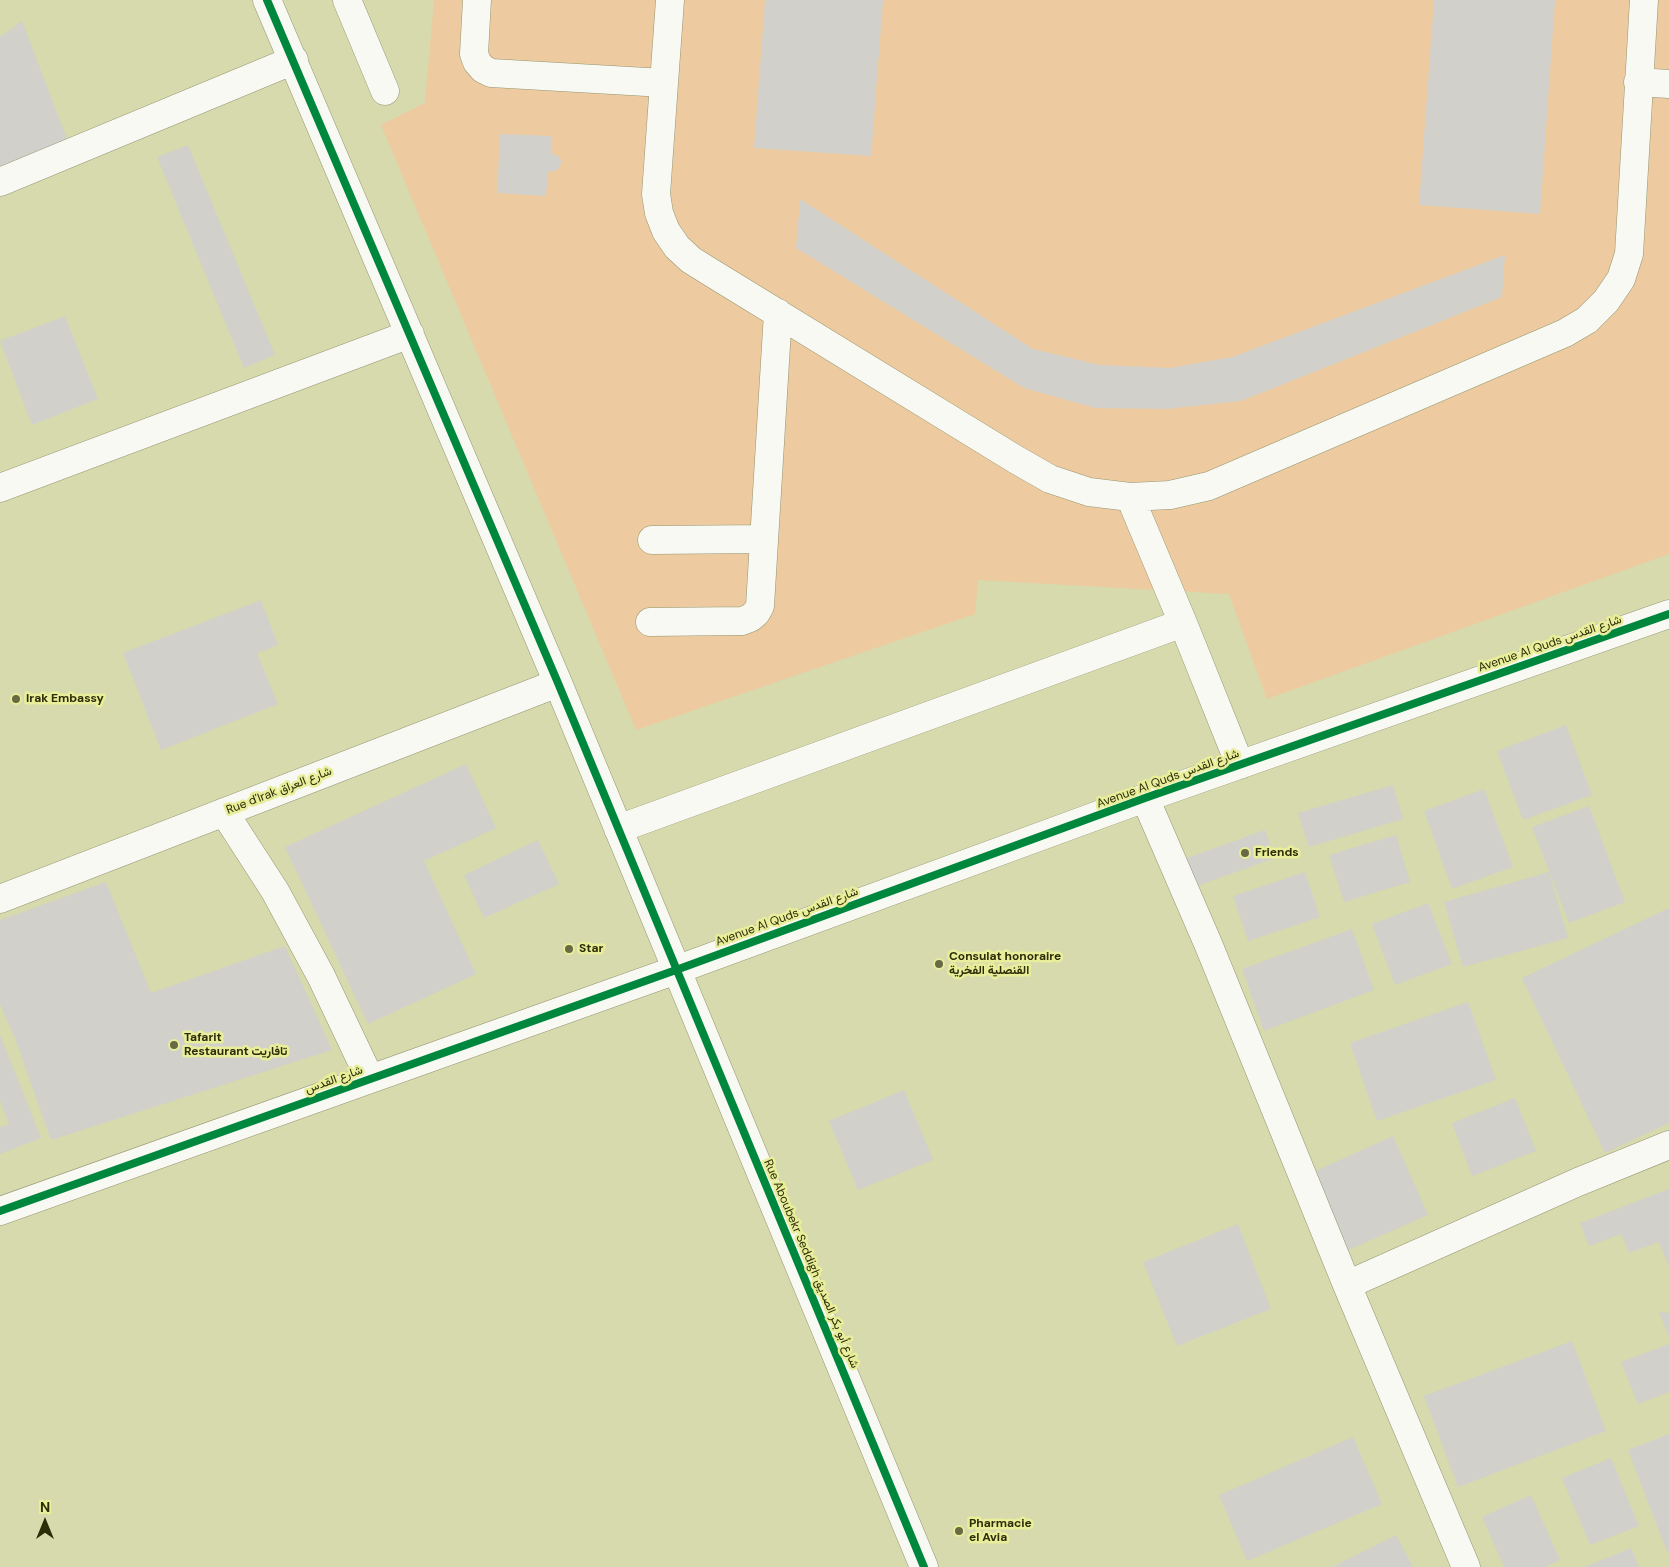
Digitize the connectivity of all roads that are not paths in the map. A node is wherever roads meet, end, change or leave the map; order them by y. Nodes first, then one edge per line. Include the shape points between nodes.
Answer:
1 (267, 0) edge
2 (348, 0) edge
3 (477, 0) edge
4 (670, 0) edge
5 (1644, 0) edge
6 (294, 60) junction
7 (1638, 82) junction
8 (664, 83) junction
9 (1669, 84) edge
10 (385, 91) dead end
11 (0, 182) edge
12 (778, 313) junction
13 (410, 334) junction
14 (0, 488) edge
15 (1130, 497) junction
16 (764, 539) junction
17 (652, 540) dead end
18 (1669, 614) edge
19 (650, 622) dead end
20 (1183, 623) junction
21 (558, 684) junction
22 (1240, 765) junction
23 (1145, 798) junction
24 (224, 812) junction
25 (618, 829) junction
26 (0, 899) edge
27 (676, 970) junction
28 (370, 1079) junction
29 (1669, 1145) edge
30 (0, 1211) edge
31 (1347, 1285) junction
32 (924, 1567) edge
33 (1466, 1567) edge

1 - 6 street, Rue Aboubekr Seddigh شارع أبو بكر الصديق
2 - 10 street
3 - 8 street via 474,54 477,62 491,72
4 - 8 street
5 - 7 street
6 - 11 street
6 - 13 street, Rue Aboubekr Seddigh شارع أبو بكر الصديق
7 - 9 street
7 - 15 street via 1629,254 1621,279 1588,320 1209,486 1170,495
8 - 12 street via 656,194 666,231 691,260
12 - 15 street via 1050,479 1089,492
12 - 16 street
13 - 14 street
13 - 21 street, Rue Aboubekr Seddigh شارع أبو بكر الصديق
15 - 20 street
16 - 17 street
16 - 19 street via 760,606 750,618 742,621
18 - 22 street, Avenue Al Quds شارع القدس
20 - 22 street
20 - 25 street
21 - 24 street, Rue d'Irak شارع العراق
21 - 25 street, Rue Aboubekr Seddigh شارع أبو بكر الصديق
22 - 23 street, Avenue Al Quds شارع القدس
23 - 27 street, Avenue Al Quds شارع القدس
23 - 31 street
24 - 26 street, Rue d'Irak شارع العراق
24 - 28 street via 275,891 321,976
25 - 27 street, Rue Aboubekr Seddigh شارع أبو بكر الصديق
27 - 28 street, شارع القدس
27 - 32 street, Rue Aboubekr Seddigh شارع أبو بكر الصديق
28 - 30 street, شارع القدس
29 - 31 street
31 - 33 street

